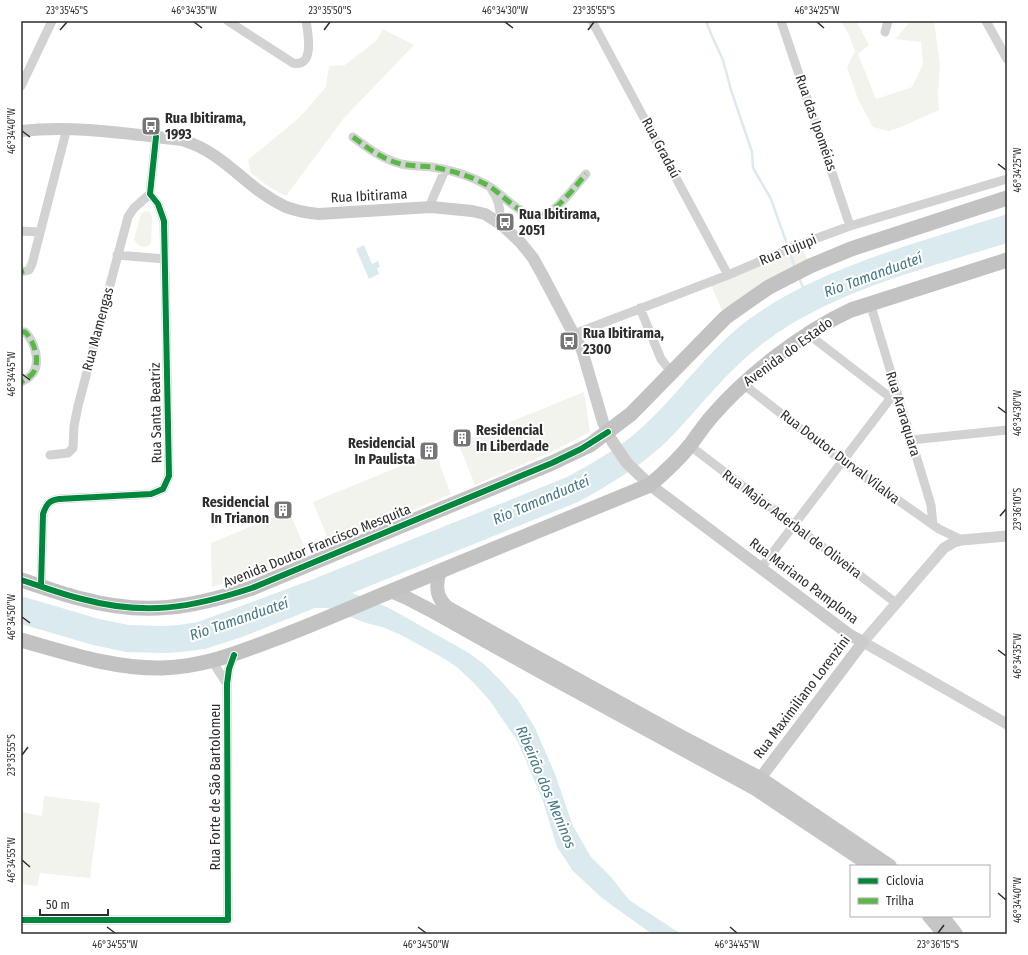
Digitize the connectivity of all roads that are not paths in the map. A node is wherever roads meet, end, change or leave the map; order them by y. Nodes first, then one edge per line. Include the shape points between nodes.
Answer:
1 (52, 21) edge
2 (228, 21) edge
3 (306, 21) edge
4 (592, 21) edge
5 (780, 21) edge
6 (888, 21) edge
7 (986, 21) edge
8 (885, 32) dead end
9 (1007, 59) edge
10 (21, 86) edge
11 (67, 128) junction
12 (21, 131) edge
13 (156, 137) junction
14 (353, 137) dead end
15 (445, 170) junction
16 (586, 174) dead end
17 (1007, 179) edge
18 (487, 185) junction
19 (150, 194) junction
20 (1007, 198) edge
21 (429, 208) junction
22 (500, 224) junction
23 (850, 226) junction
24 (21, 231) edge
25 (40, 232) junction
26 (117, 255) junction
27 (166, 259) junction
28 (1007, 260) edge
29 (22, 272) edge
30 (728, 275) junction
31 (870, 303) junction
32 (640, 308) junction
33 (23, 332) edge
34 (574, 334) junction
35 (808, 334) junction
36 (672, 373) junction
37 (21, 382) edge
38 (743, 384) junction
39 (893, 394) junction
40 (1007, 430) edge
41 (610, 437) junction
42 (911, 440) junction
43 (689, 445) junction
44 (50, 455) dead end
45 (842, 461) junction
46 (645, 481) junction
47 (793, 525) junction
48 (936, 527) junction
49 (1007, 536) edge
50 (962, 540) junction
51 (944, 548) junction
52 (761, 568) junction
53 (440, 571) junction
54 (21, 580) edge
55 (41, 586) junction
56 (391, 591) junction
57 (896, 603) junction
58 (21, 640) edge
59 (863, 642) junction
60 (234, 655) junction
61 (212, 661) junction
62 (227, 684) junction
63 (1007, 724) edge
64 (757, 783) junction
65 (870, 865) edge
66 (888, 865) edge
67 (930, 917) edge
68 (943, 917) edge
69 (21, 920) edge
70 (944, 934) edge
71 (956, 934) edge

1 - 10 street
2 - 3 street via 297,64 304,61 308,54
4 - 30 street, Rua Gradaú
5 - 23 street, Rua das Ipoméias
6 - 8 street
7 - 9 street
11 - 12 main road, Rua Ibitirama
11 - 13 main road, Rua Ibitirama
11 - 25 street
13 - 19 street
13 - 21 main road, Rua Ibitirama via 182,140 199,146 224,161 262,193 286,207 306,213
14 - 15 street via 376,154 393,161
15 - 18 street
15 - 21 street
16 - 18 street via 557,207 538,216 522,211
17 - 23 street, Rua Tujupi
18 - 22 street via 496,195 501,211
19 - 26 street, Rua Mamengas via 128,217
19 - 27 street, Rua Santa Beatriz via 158,204 164,221
20 - 36 highway, Avenida Doutor Francisco Mesquita via 851,249 769,287 732,312
21 - 22 main road, Rua Ibitirama via 485,214
22 - 34 main road, Rua Ibitirama via 516,237 533,258
23 - 30 street, Rua Tujupi
24 - 25 street
25 - 29 street via 31,267
26 - 27 street
26 - 44 street, Rua Mamengas via 78,406 73,448 68,453
27 - 55 street, Rua Santa Beatriz via 169,476 163,489 151,494 59,499 49,502 43,514
28 - 31 highway, Avenida do Estado
30 - 32 street, Rua Tujupi
31 - 35 highway, Avenida do Estado via 839,315
31 - 39 street, Rua Araraquara
32 - 34 street, Rua Tujupi
32 - 36 street via 661,359
33 - 37 street via 29,336 35,350 37,365 33,374
34 - 41 main road, Rua Ibitirama via 585,359 602,419
35 - 38 highway, Avenida do Estado
35 - 39 street
36 - 41 highway, Avenida Doutor Francisco Mesquita
38 - 43 highway, Avenida do Estado
38 - 45 street, Rua Doutor Durval Vilalva
39 - 42 street, Rua Araraquara
39 - 45 street
40 - 42 street
41 - 46 main road, Rua Mariano Pamplona via 627,463
41 - 55 highway, Avenida Doutor Francisco Mesquita via 252,588 202,603 172,608 122,607 98,603
42 - 48 street, Rua Araraquara
43 - 46 highway, Avenida do Estado
43 - 47 street, Rua Major Aderbal de Oliveira
45 - 47 street
45 - 48 street, Rua Doutor Durval Vilalva
46 - 52 main road, Rua Mariano Pamplona
46 - 53 highway
47 - 52 street
47 - 57 street, Rua Major Aderbal de Oliveira
48 - 50 street, Rua Doutor Durval Vilalva
48 - 51 street
49 - 50 street, Rua Maximiliano Lorenzini
50 - 51 street, Rua Maximiliano Lorenzini
51 - 57 street, Rua Maximiliano Lorenzini
52 - 59 main road, Rua Mariano Pamplona
53 - 56 highway
53 - 64 main road via 437,583 438,596 448,608 664,727
54 - 55 highway, Avenida Doutor Francisco Mesquita
56 - 60 highway
56 - 64 main road via 541,672
57 - 59 street, Rua Maximiliano Lorenzini
58 - 61 highway via 83,657 136,667 161,668
59 - 63 street, Rua Mariano Pamplona
59 - 64 main road, Rua Maximiliano Lorenzini
60 - 61 highway
60 - 62 street, Rua Forte de São Bartolomeu
61 - 62 street, Rua Forte de São Bartolomeu
62 - 69 street, Rua Forte de São Bartolomeu via 228,920
64 - 65 main road
64 - 66 main road
67 - 70 main road
68 - 71 main road

